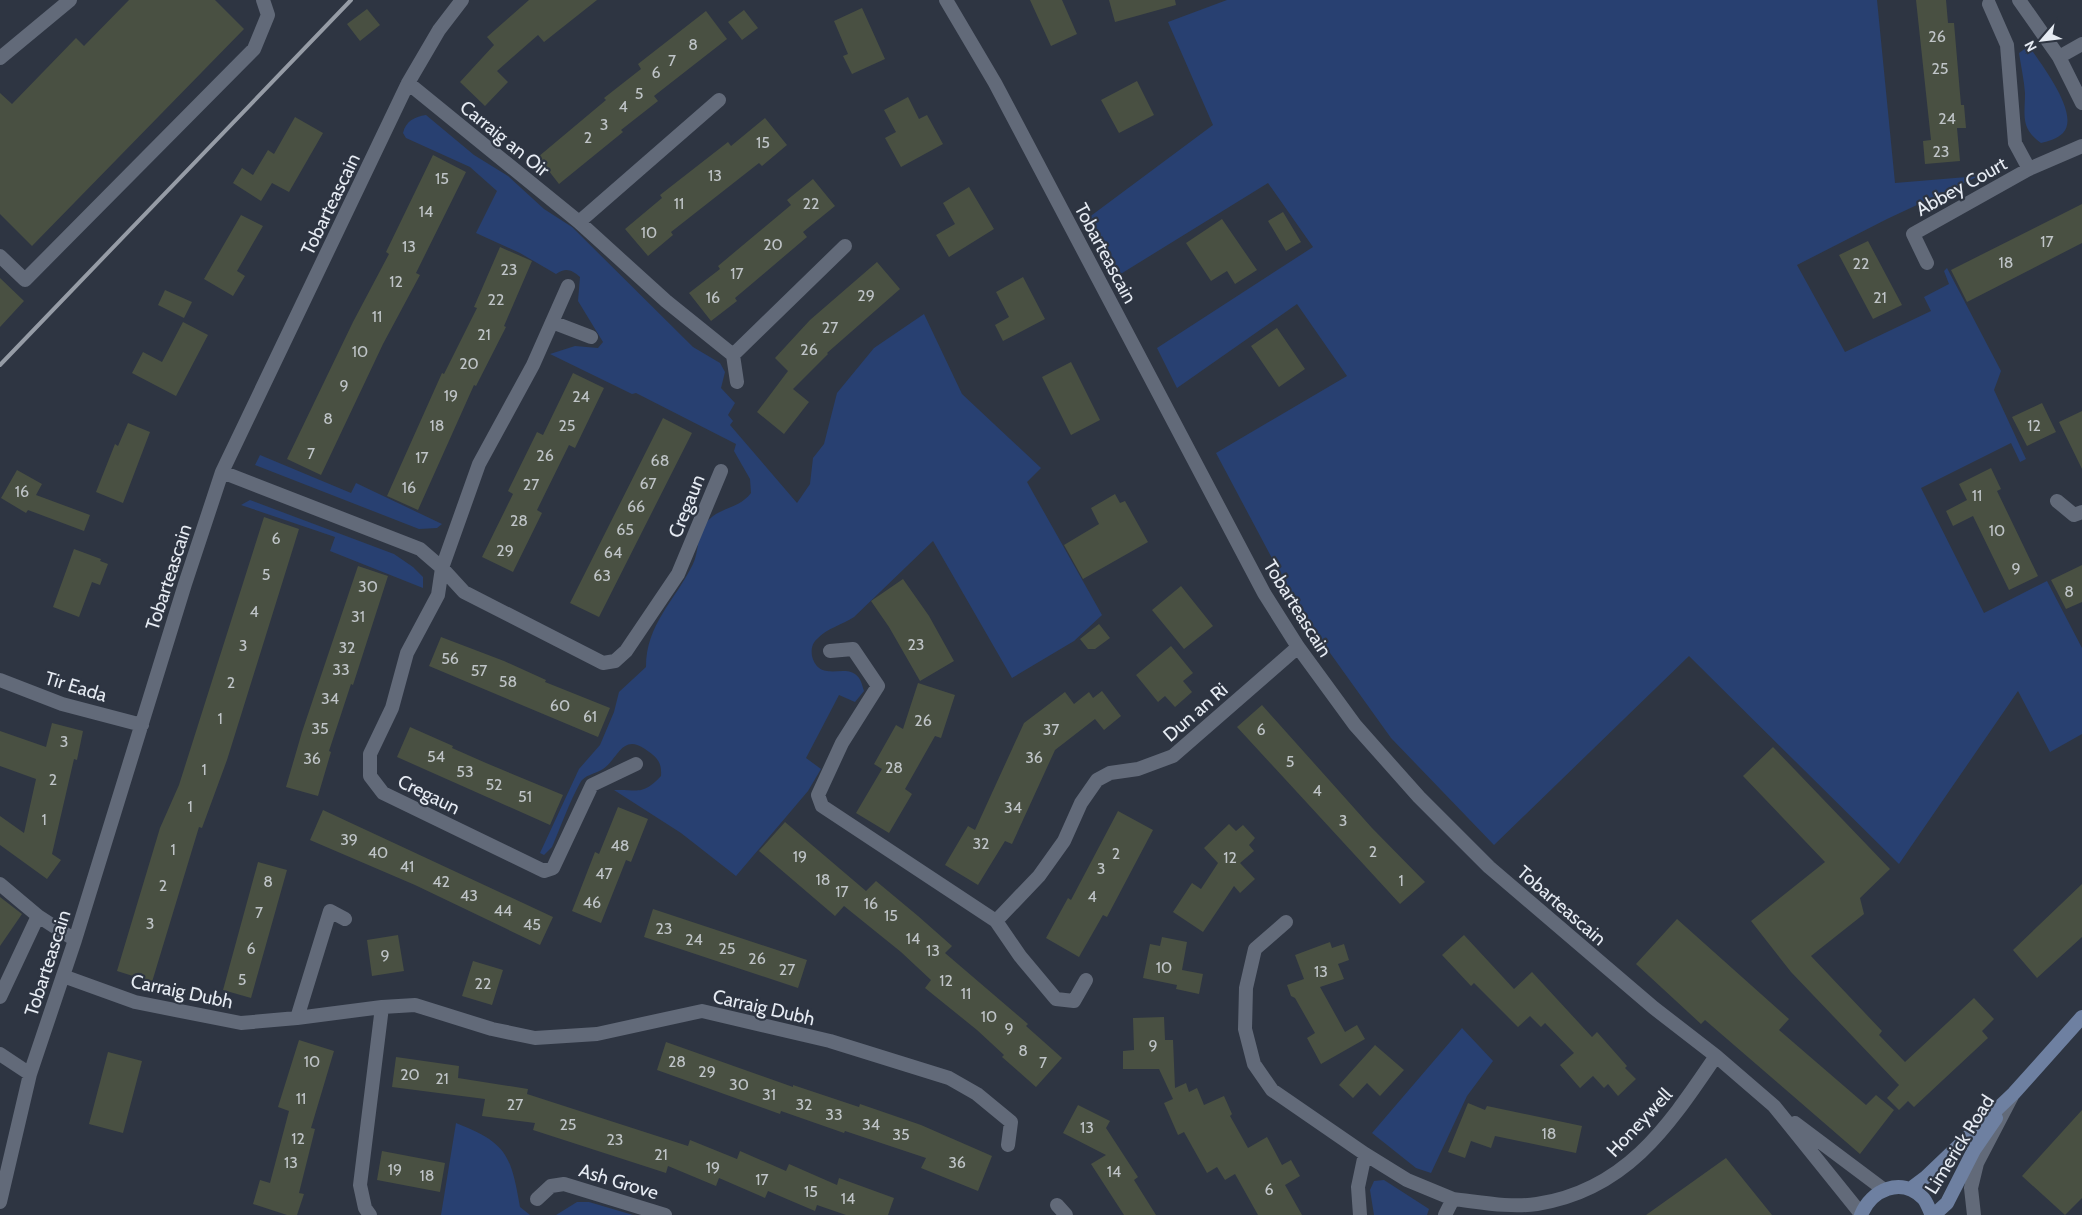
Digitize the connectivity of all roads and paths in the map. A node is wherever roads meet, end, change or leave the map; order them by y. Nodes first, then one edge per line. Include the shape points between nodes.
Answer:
1 (70, 0) edge
2 (263, 0) edge
3 (462, 0) edge
4 (946, 0) edge
5 (2019, 0) edge
6 (1989, 4) dead end
7 (2082, 44) edge
8 (2059, 57) junction
9 (0, 58) edge
10 (408, 84) junction
11 (720, 100) dead end
12 (2082, 103) edge
13 (2082, 146) edge
14 (2029, 169) junction
15 (579, 222) junction
16 (846, 246) dead end
17 (0, 256) edge
18 (1927, 263) dead end
19 (568, 286) dead end
20 (552, 322) junction
21 (591, 337) dead end
22 (733, 354) junction
23 (737, 382) dead end
24 (721, 471) dead end
25 (222, 472) junction
26 (2057, 501) dead end
27 (2082, 512) edge
28 (442, 568) junction
29 (1298, 647) junction
30 (830, 651) dead end
31 (0, 680) edge
32 (142, 725) junction
33 (636, 764) dead end
34 (0, 884) edge
35 (38, 916) junction
36 (345, 919) dead end
37 (996, 921) junction
38 (1286, 922) dead end
39 (75, 940) junction
40 (62, 976) junction
41 (1086, 980) dead end
42 (0, 997) edge
43 (382, 1007) junction
44 (2082, 1016) edge
45 (298, 1018) junction
46 (0, 1054) edge
47 (1716, 1056) junction
48 (30, 1074) junction
49 (2014, 1093) junction
50 (1779, 1111) junction
51 (1008, 1145) dead end
52 (1365, 1154) junction
53 (1883, 1189) junction
54 (1910, 1189) junction
55 (537, 1199) dead end
56 (1453, 1199) junction
57 (0, 1202) edge
58 (1861, 1214) edge
59 (370, 1215) edge
60 (665, 1215) edge
61 (1360, 1215) edge
62 (1445, 1215) edge
63 (1933, 1215) edge
64 (1974, 1215) edge

1 - 9 street
2 - 17 street via 268,16 254,49 26,280
3 - 10 street, Tobarteascain via 439,30
4 - 29 street, Tobarteascain via 996,83 1264,593
5 - 8 street
6 - 14 street, Abbey Court via 2007,45 2015,143
7 - 8 street
8 - 12 street
10 - 15 street, Carraig an Oir
10 - 25 street, Tobarteascain
11 - 15 street
13 - 14 street, Abbey Court
14 - 18 street, Abbey Court via 1913,234
15 - 22 street, Carraig an Oir via 666,302
16 - 22 street
19 - 20 street, Cregaun
20 - 21 street
20 - 28 street, Cregaun via 533,365 479,464
22 - 23 street
24 - 28 street, Cregaun via 678,574 626,651 615,661 603,664 464,592
25 - 28 street, Cregaun via 420,549
25 - 32 street, Tobarteascain
26 - 27 street via 2074,515
28 - 33 street, Cregaun via 438,595 406,652 392,708 370,754 370,776 383,793 544,871 552,868 592,785
29 - 37 street, Dun an Ri via 1173,756 1138,769 1110,773 1097,780 1081,803 1064,841 1040,876
29 - 47 street, Tobarteascain via 1355,725 1489,867 1654,1008
30 - 37 street via 854,649 878,686 842,743 818,795 822,806
31 - 32 street, Tir Eada via 62,704
32 - 39 street, Tobarteascain
34 - 35 street
35 - 39 street
35 - 42 street
36 - 45 street via 330,911
37 - 41 street via 1056,999 1074,1001
38 - 52 street, Honeywell via 1255,949 1246,988 1245,1029 1254,1064 1272,1090
39 - 40 street, Tobarteascain
40 - 45 street, Carraig Dubh via 135,1002 241,1022
40 - 48 street, Tobarteascain
43 - 45 street, Carraig Dubh
43 - 51 street, Carraig Dubh via 415,1005 492,1029 535,1038 598,1034 702,1011 830,1041 949,1078 977,1094 1011,1122
43 - 59 street via 360,1185 365,1208
44 - 49 main road, Limerick Road
46 - 48 street
47 - 50 street, Tobarteascain
47 - 56 street, Honeywell via 1675,1116 1629,1165 1598,1184 1536,1204
48 - 57 street, Tobarteascain
49 - 54 main road, Limerick Road
49 - 63 main road, Limerick Road via 1974,1150 1947,1203
49 - 64 street via 1978,1163 1971,1188
50 - 53 street, Tobarteascain
50 - 58 street, Tobarteascain
52 - 56 street, Honeywell via 1407,1180
52 - 61 street via 1358,1187
53 - 54 main road
53 - 58 main road via 1869,1199
54 - 63 main road via 1924,1199
55 - 60 street, Ash Grove via 551,1186 564,1184
56 - 62 street

